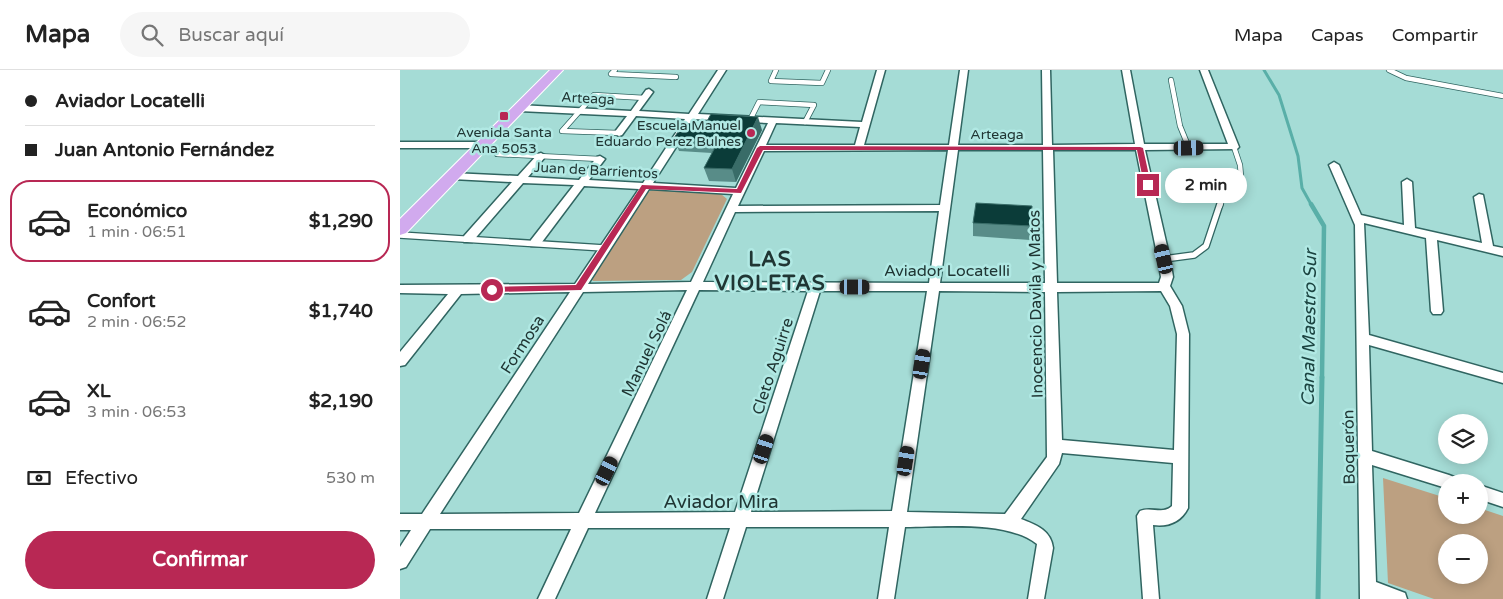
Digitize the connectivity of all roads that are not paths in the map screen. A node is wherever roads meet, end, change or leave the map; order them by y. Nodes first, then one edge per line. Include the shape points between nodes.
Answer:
1 (557, 70) edge
2 (615, 70) edge
3 (665, 70) edge
4 (722, 70) edge
5 (776, 70) edge
6 (828, 70) edge
7 (881, 70) edge
8 (964, 70) edge
9 (1046, 70) edge
10 (1126, 70) edge
11 (1204, 70) edge
12 (1389, 70) edge
13 (660, 77) junction
14 (676, 77) dead end
15 (1170, 80) dead end
16 (647, 95) joint
17 (1503, 96) edge
18 (519, 108) junction
19 (579, 111) junction
20 (633, 114) junction
21 (691, 116) junction
22 (750, 120) junction
23 (773, 121) junction
24 (806, 122) junction
25 (865, 125) junction
26 (619, 133) joint
27 (400, 145) edge
28 (482, 145) junction
29 (1234, 147) junction
30 (760, 148) junction
31 (859, 148) junction
32 (953, 148) junction
33 (1048, 148) junction
34 (1140, 148) junction
35 (1189, 148) junction
36 (497, 154) dead end
37 (541, 156) junction
38 (600, 159) joint
39 (1334, 165) dead end
40 (452, 176) junction
41 (521, 180) junction
42 (1407, 182) dead end
43 (581, 183) junction
44 (644, 186) junction
45 (739, 191) junction
46 (1479, 197) dead end
47 (945, 208) junction
48 (731, 209) junction
49 (1358, 218) junction
50 (400, 229) edge
51 (1410, 229) junction
52 (1431, 234) junction
53 (400, 235) edge
54 (468, 239) junction
55 (535, 243) junction
56 (604, 248) junction
57 (1488, 249) junction
58 (1503, 252) edge
59 (1164, 259) junction
60 (696, 286) junction
61 (1050, 286) junction
62 (1164, 286) junction
63 (815, 287) junction
64 (934, 287) junction
65 (578, 288) junction
66 (400, 289) edge
67 (458, 290) junction
68 (1437, 311) dead end
69 (1364, 338) junction
70 (400, 361) edge
71 (1503, 378) edge
72 (1055, 446) junction
73 (1366, 456) junction
74 (1181, 457) junction
75 (1438, 479) edge
76 (1488, 495) edge
77 (1503, 500) edge
78 (897, 519) junction
79 (426, 521) junction
80 (740, 521) junction
81 (400, 522) edge
82 (583, 522) junction
83 (1009, 522) junction
84 (400, 561) edge
85 (1368, 593) edge
86 (546, 599) edge
87 (715, 599) edge
88 (886, 599) edge
89 (1036, 599) edge
90 (1151, 599) edge
91 (1399, 599) edge

1 - 18 main road
2 - 13 lane via 611,74
3 - 13 lane
4 - 21 street, Formosa
5 - 6 lane via 771,80 822,83
7 - 25 street
8 - 32 street
9 - 33 street, Inocencio Davila y Matos
10 - 34 street
11 - 29 street
12 - 17 lane via 1406,78
13 - 14 lane
15 - 35 lane via 1180,126
16 - 19 lane via 594,96
16 - 20 street
18 - 19 street, Arteaga
18 - 28 main road
19 - 20 street, Arteaga
19 - 26 lane via 562,131
20 - 21 street, Arteaga
20 - 26 street
21 - 22 street, Arteaga
21 - 44 street, Formosa
22 - 23 street, Arteaga
22 - 24 lane via 759,102 814,105
23 - 24 street, Arteaga
23 - 30 street, Manuel Solá
24 - 25 street, Arteaga
25 - 31 street
27 - 28 street
28 - 40 main road
29 - 35 street, Arteaga
29 - 59 lane via 1241,176 1222,200 1206,246 1194,255
30 - 31 street, Arteaga
30 - 45 street, Manuel Solá
31 - 32 street, Arteaga
32 - 33 street, Arteaga
32 - 47 street
33 - 34 street, Arteaga
33 - 61 street, Inocencio Davila y Matos
34 - 35 street, Arteaga
34 - 59 street
36 - 37 lane
37 - 38 lane
37 - 41 street
38 - 43 street
39 - 49 street, Boquerón
40 - 41 street, Juan de Barrientos
40 - 50 main road
41 - 43 street, Juan de Barrientos
41 - 54 street
42 - 51 street
43 - 44 street, Juan de Barrientos
43 - 55 street
44 - 45 street, Juan de Barrientos
44 - 56 street, Formosa
45 - 48 street, Manuel Solá
46 - 57 street
47 - 48 street
47 - 64 street
48 - 60 street, Manuel Solá
49 - 51 street
49 - 69 street, Boquerón
51 - 52 street
52 - 57 street
52 - 68 street
53 - 54 lane
54 - 55 lane
55 - 56 lane
56 - 65 street, Formosa
57 - 58 street
59 - 62 street via 1167,277
60 - 63 street, Aviador Locatelli
60 - 65 street, Aviador Locatelli
60 - 82 street, Manuel Solá
61 - 62 street, Aviador Locatelli
61 - 64 street, Aviador Locatelli
61 - 72 street, Inocencio Davila y Matos
62 - 74 street via 1176,306 1183,334
63 - 64 street, Aviador Locatelli
63 - 80 street, Cleto Aguirre
64 - 78 street
65 - 67 street, Aviador Locatelli
65 - 79 street, Formosa
66 - 67 street, Aviador Locatelli
67 - 70 street
69 - 71 street
69 - 73 street, Boquerón
72 - 74 street
72 - 83 street, Inocencio Davila y Matos via 1054,459
73 - 75 street
73 - 85 street, Boquerón
74 - 90 street via 1180,508 1165,519 1145,516
76 - 77 street
78 - 80 street, Aviador Mira
78 - 83 street, Aviador Mira
78 - 88 street
79 - 81 street, Aviador Mira
79 - 82 street, Aviador Mira
79 - 84 street, Formosa
80 - 82 street, Aviador Mira
80 - 87 street, Cleto Aguirre
82 - 86 street, Manuel Solá
83 - 89 street, Aviador Mira via 1044,540
85 - 91 street

